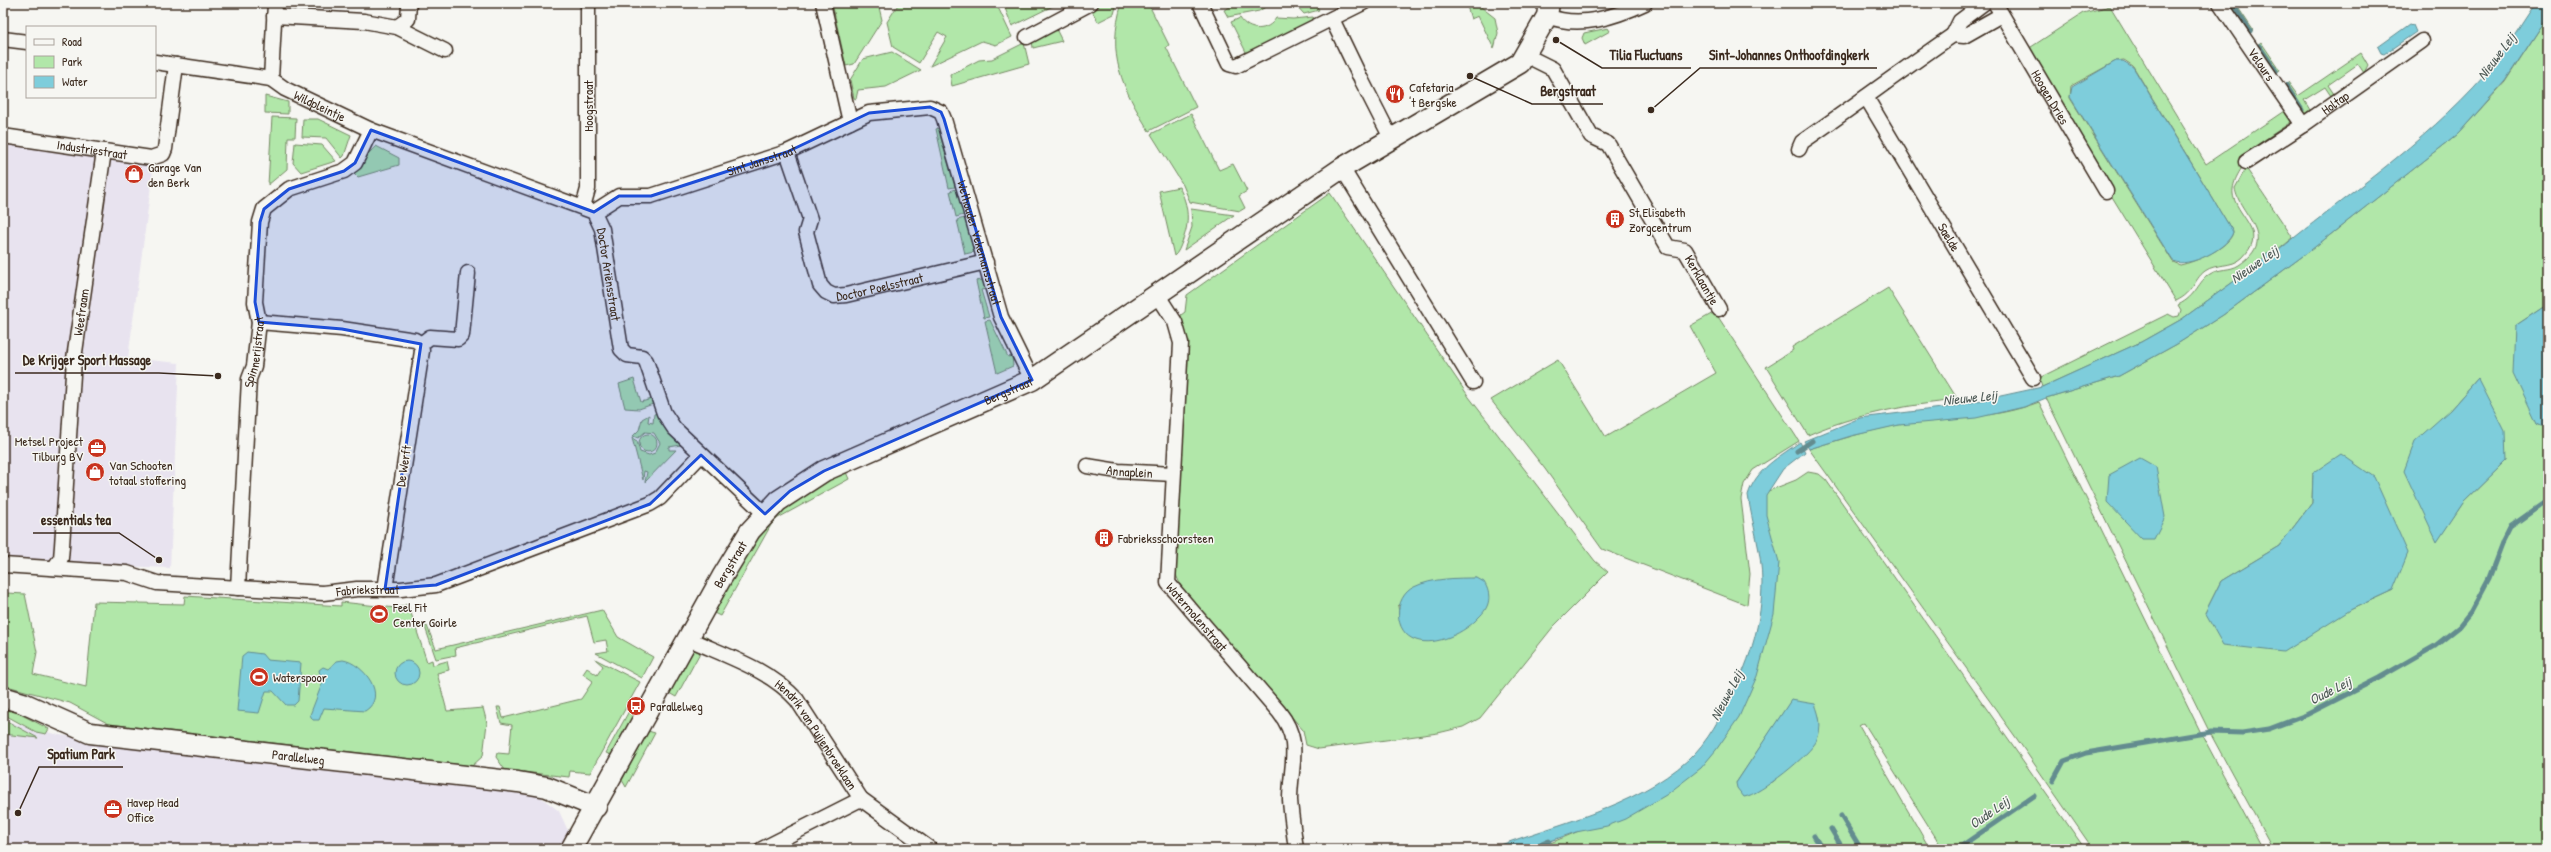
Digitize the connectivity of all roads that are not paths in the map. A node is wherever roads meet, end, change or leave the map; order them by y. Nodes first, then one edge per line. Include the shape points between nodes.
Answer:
1 (409, 3) edge
2 (588, 3) edge
3 (823, 3) edge
4 (1091, 3) edge
5 (1200, 3) edge
6 (1363, 3) edge
7 (1645, 3) edge
8 (1984, 3) edge
9 (2220, 3) edge
10 (1998, 9) edge
11 (274, 10) edge
12 (1548, 10) edge
13 (1332, 19) junction
14 (397, 27) junction
15 (1953, 35) junction
16 (1027, 38) dead end
17 (3, 39) edge
18 (2422, 41) dead end
19 (26, 42) edge
20 (445, 51) dead end
21 (1525, 55) junction
22 (156, 62) edge
23 (176, 65) junction
24 (271, 79) junction
25 (1866, 97) junction
26 (930, 107) joint
27 (850, 122) junction
28 (2303, 125) junction
29 (371, 130) junction
30 (3, 136) edge
31 (1391, 138) junction
32 (1799, 149) dead end
33 (104, 151) junction
34 (787, 152) junction
35 (2246, 162) dead end
36 (1342, 168) junction
37 (2106, 191) dead end
38 (588, 210) junction
39 (985, 259) junction
40 (468, 273) dead end
41 (1157, 294) junction
42 (1719, 309) dead end
43 (259, 322) junction
44 (421, 344) junction
45 (2033, 378) dead end
46 (1032, 380) junction
47 (1473, 382) dead end
48 (701, 455) junction
49 (1087, 466) dead end
50 (1173, 474) junction
51 (765, 514) junction
52 (3, 565) edge
53 (54, 568) junction
54 (238, 588) junction
55 (385, 589) junction
56 (689, 639) junction
57 (3, 698) edge
58 (861, 799) junction
59 (596, 807) junction
60 (571, 849) edge
61 (762, 849) edge
62 (930, 849) edge
63 (1296, 849) edge

1 - 14 street via 408,19
2 - 38 street, Hoogstraat
3 - 27 street
4 - 16 street
5 - 13 street via 1229,64 1236,66
6 - 13 street
7 - 12 street via 1613,16 1574,23
8 - 15 street via 1960,21
9 - 28 street, Velours
10 - 15 street via 1964,36
10 - 37 street, Hoogen Dries
11 - 14 street via 364,20
11 - 24 street
12 - 21 street, Bergstraat
13 - 31 street
14 - 20 street
15 - 25 street
17 - 19 street
18 - 28 street, Holtap
21 - 31 street, Bergstraat via 1520,63
21 - 42 street, Kerklaantje via 1552,68 1591,136 1608,144 1668,247 1685,250
22 - 23 street
23 - 24 street
23 - 33 street, Industriestraat via 163,154 151,158
24 - 29 street, Wildpleintje via 285,89
25 - 32 street via 1802,142
25 - 45 street, Saelde
26 - 27 street, Sint Jansstraat via 869,113
26 - 39 street, Wethouder Vekemansstraat via 941,112 944,119
27 - 34 street, Sint Jansstraat
28 - 35 street, Holtap
29 - 38 street
29 - 43 street, Spinnerijstraat via 355,163 350,167 290,189 264,209 260,222 255,302
30 - 33 street, Industriestraat
31 - 36 street, Bergstraat
33 - 53 street, Weefraam via 74,359 62,546 60,558
34 - 38 street, Sint Jansstraat via 651,196 619,196
34 - 39 street, Doctor Poelsstraat via 810,219 806,232 816,276 826,292 834,296 846,295
36 - 41 street, Bergstraat
36 - 47 street
38 - 48 street, Doctor Ariënsstraat via 599,220 621,349 627,355 642,357 646,361 664,413 674,428
39 - 46 street, Wethouder Vekemansstraat via 1001,317
40 - 44 street via 462,335 452,340 430,337
41 - 46 street, Bergstraat
41 - 50 street, Watermolenstraat via 1175,322 1181,343
43 - 44 street via 342,329 415,340
43 - 54 street, Spinnerijstraat via 254,366 249,379
44 - 55 street, De Werft via 422,351
46 - 51 street, Bergstraat via 824,470 790,491
48 - 51 street, Doctor Ariënsstraat
48 - 55 street, Fabriekstraat via 668,490 650,504 436,585
49 - 50 street, Annaplein via 1118,471
50 - 63 street, Watermolenstraat via 1168,583 1278,712 1293,735 1290,802
51 - 56 street, Bergstraat via 750,531
52 - 53 street, Fabriekstraat
53 - 54 street, Fabriekstraat via 127,573 158,583
54 - 55 street, Fabriekstraat via 323,593
56 - 58 street, Hendrik van Puijenbroeklaan via 784,686 797,700
56 - 59 street, Bergstraat
57 - 59 street, Parallelweg via 23,703 90,732 518,782 547,787
58 - 61 street
58 - 62 street, Hendrik van Puijenbroeklaan
59 - 60 street, Bergstraat

